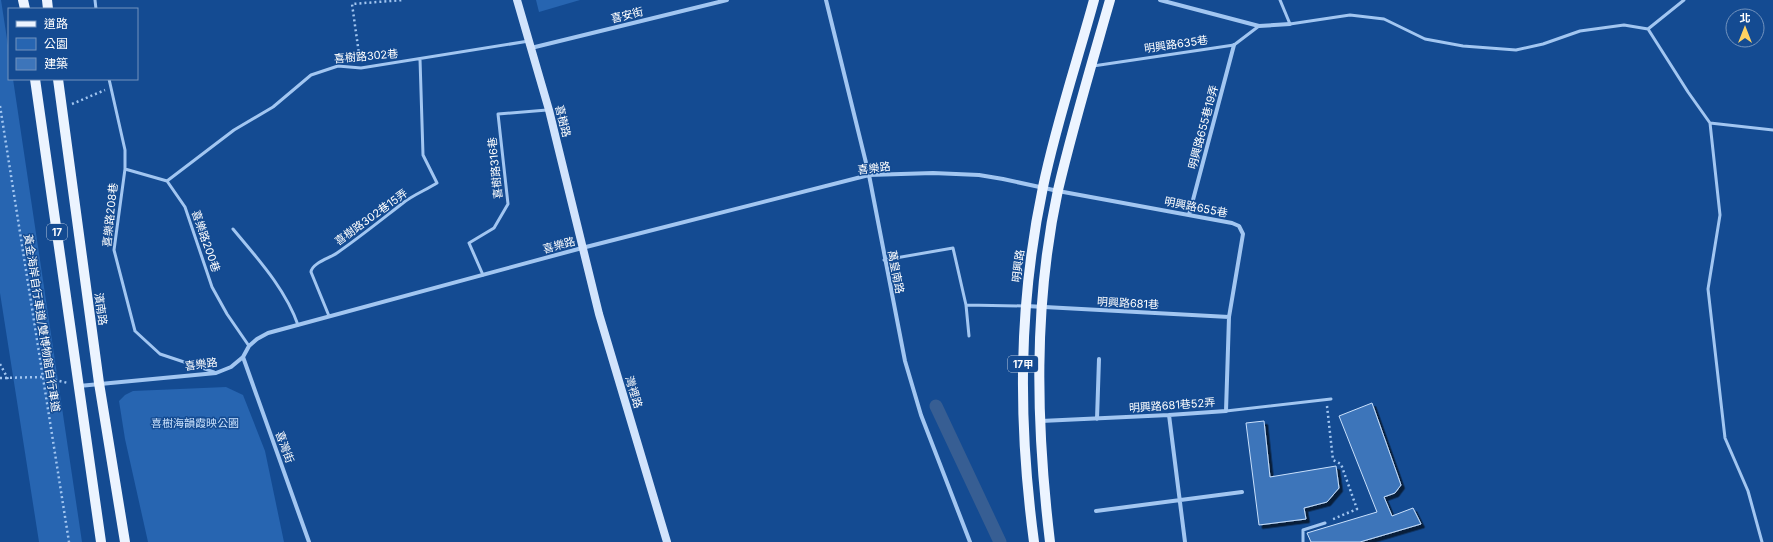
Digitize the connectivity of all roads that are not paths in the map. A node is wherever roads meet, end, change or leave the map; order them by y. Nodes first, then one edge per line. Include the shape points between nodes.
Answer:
1 (517, 0) edge
2 (728, 0) edge
3 (826, 0) edge
4 (1094, 0) edge
5 (1110, 0) edge
6 (1160, 0) edge
7 (1280, 0) edge
8 (1684, 0) edge
9 (1290, 24) junction
10 (1258, 26) junction
11 (1648, 29) junction
12 (530, 44) junction
13 (1234, 45) junction
14 (420, 59) junction
15 (1091, 66) junction
16 (35, 80) edge
17 (58, 80) edge
18 (109, 80) edge
19 (549, 110) junction
20 (1710, 123) junction
21 (1773, 130) edge
22 (125, 168) junction
23 (870, 175) junction
24 (167, 181) junction
25 (1043, 187) junction
26 (1058, 191) junction
27 (1189, 215) junction
28 (233, 229) dead end
29 (582, 248) junction
30 (884, 260) junction
31 (482, 275) junction
32 (966, 305) junction
33 (1026, 306) junction
34 (1042, 308) junction
35 (329, 316) junction
36 (1229, 317) junction
37 (298, 325) junction
38 (969, 336) dead end
39 (250, 346) junction
40 (243, 357) junction
41 (1099, 358) dead end
42 (216, 373) junction
43 (99, 383) junction
44 (78, 386) junction
45 (1332, 399) dead end
46 (1226, 410) junction
47 (1169, 415) junction
48 (1097, 419) junction
49 (1039, 421) junction
50 (1242, 492) dead end
51 (1181, 501) junction
52 (1096, 511) dead end
53 (1325, 523) road end
54 (101, 542) edge
55 (125, 542) edge
56 (309, 542) edge
57 (667, 542) edge
58 (970, 542) edge
59 (1034, 542) edge
60 (1050, 542) edge
61 (1185, 542) edge
62 (1303, 542) edge
63 (1762, 542) edge

1 - 12 street, 喜樹路
2 - 12 street, 喜安街
3 - 23 street, 萬皇南路
4 - 25 main road, 明興路 / 17甲
5 - 15 main road, 17甲
6 - 10 street
7 - 9 lane
8 - 11 lane
9 - 10 street
9 - 11 lane via 1350,15 1384,19 1425,39 1463,46 1516,50 1580,31 1624,25
10 - 13 lane
11 - 20 lane
12 - 14 lane, 喜樹路302巷
12 - 19 street, 喜樹路
13 - 15 lane, 明興路635巷
13 - 27 street, 明興路655巷19弄
14 - 24 lane, 喜樹路302巷 via 361,68 338,66 311,76 273,107 234,130
14 - 35 lane, 喜樹路302巷15弄 via 423,155 437,183 404,202 368,231 311,269
15 - 26 main road, 17甲
16 - 44 main road, 17
17 - 43 main road, 濱南路 / 17
18 - 22 lane, 喜樂路208巷 via 125,150
19 - 29 street, 喜樹路
19 - 31 lane, 喜樹路316巷 via 498,114 508,204 494,228 469,243
20 - 21 lane
20 - 63 lane via 1720,215 1708,289 1725,438 1748,491
22 - 24 lane
22 - 42 lane, 喜樂路208巷 via 114,250 135,331 160,354
23 - 25 street, 喜樂路 via 958,173
23 - 29 street, 喜樂路
23 - 30 street, 萬皇南路
24 - 39 lane, 喜樂路200巷 via 185,207 212,287 227,314
25 - 26 street, 喜樂路
25 - 33 main road, 明興路 / 17甲
26 - 27 street, 明興路655巷
26 - 34 main road, 17甲
27 - 36 street, 明興路655巷 via 1232,223 1239,226 1243,234
28 - 37 lane via 272,278 294,313
29 - 31 street, 喜樂路
29 - 57 street, 灣裡路
30 - 32 lane via 953,248
30 - 58 street, 萬皇南路 via 909,375 921,415
31 - 35 street, 喜樂路
32 - 33 lane
32 - 38 lane
33 - 34 street, 明興路681巷
33 - 59 main road, 明興路 / 17甲 via 1022,421
34 - 36 street, 明興路681巷
34 - 49 main road, 17甲 via 1038,362
35 - 37 street, 喜樂路
36 - 46 street, 明興路681巷52弄
37 - 39 street, 喜樂路 via 268,333
39 - 40 street, 喜樂路
40 - 42 street, 喜樂路 via 231,367
40 - 56 street, 喜灣街
41 - 48 street
42 - 43 street, 喜樂路
43 - 44 street, 喜樂路
43 - 55 main road, 濱南路 / 17
44 - 54 main road, 17
45 - 46 lane
46 - 47 street, 明興路681巷52弄
47 - 48 street, 明興路681巷52弄
47 - 51 street
48 - 49 street, 明興路681巷52弄
49 - 60 main road, 17甲 via 1042,482
50 - 51 street
51 - 52 street
51 - 61 street
53 - 62 lane via 1303,530

